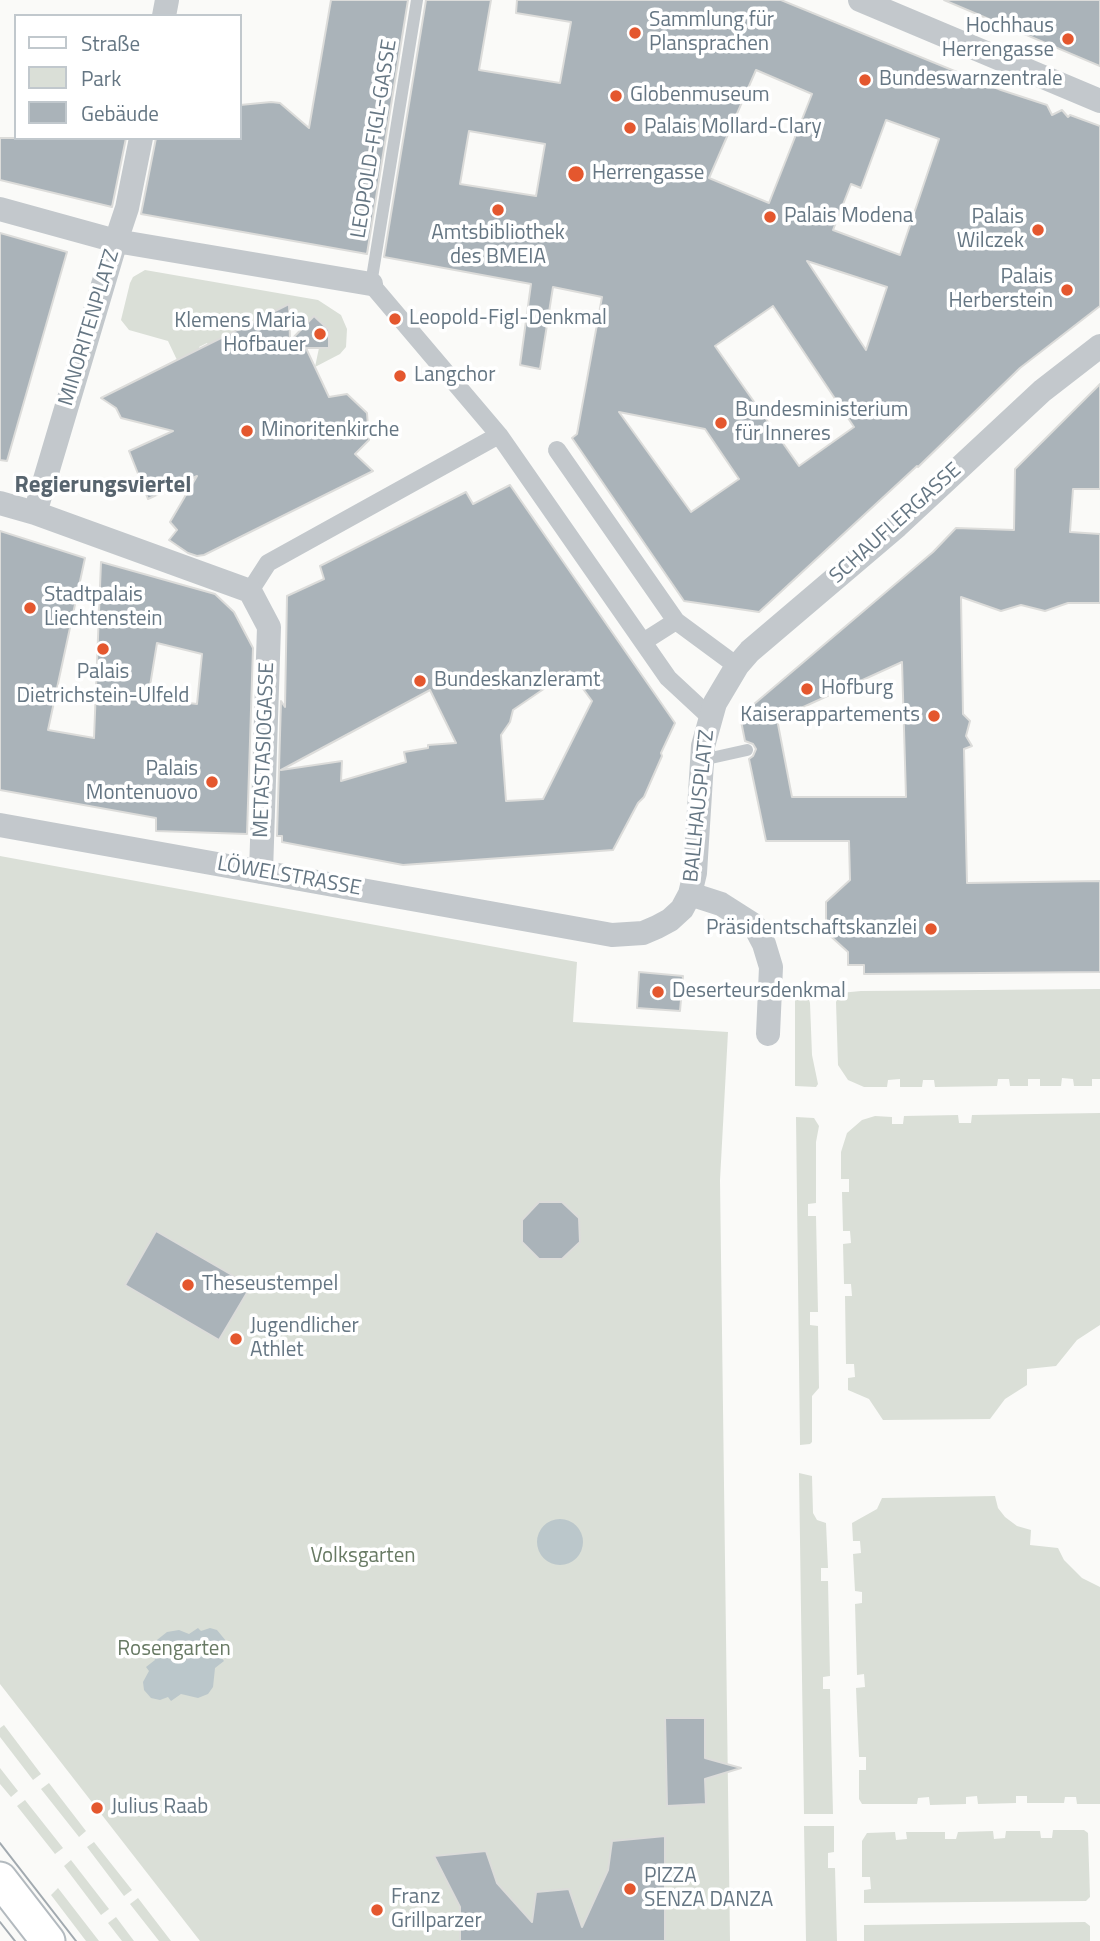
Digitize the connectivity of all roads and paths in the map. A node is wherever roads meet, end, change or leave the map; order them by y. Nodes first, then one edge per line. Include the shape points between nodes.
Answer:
1 (417, 0) edge
2 (860, 0) edge
3 (1100, 101) edge
4 (141, 140) edge
5 (0, 209) edge
6 (116, 241) junction
7 (371, 284) junction
8 (1100, 346) edge
9 (499, 435) junction
10 (557, 450) dead end
11 (0, 503) edge
12 (36, 513) junction
13 (250, 591) junction
14 (676, 621) junction
15 (643, 642) junction
16 (737, 666) junction
17 (710, 717) junction
18 (747, 750) dead end
19 (702, 760) junction
20 (0, 825) edge
21 (261, 873) junction
22 (690, 894) junction
23 (579, 929) joint
24 (768, 1034) dead end
25 (0, 1879) edge
26 (48, 1941) edge

1 - 7 lane, LEOPOLD-FIGL-GASSE
2 - 3 street
4 - 6 street
5 - 6 street
6 - 7 street, MINORITENPLATZ
6 - 12 street, MINORITENPLATZ
7 - 9 street
8 - 16 street, SCHAUFLERGASSE via 1042,391
9 - 13 street via 268,563
9 - 15 street
10 - 14 street
11 - 12 street
12 - 13 street
13 - 21 street, METASTASIOGASSE via 269,627
14 - 15 street
14 - 16 street
15 - 17 street via 668,678
16 - 17 street, SCHAUFLERGASSE
17 - 19 street, BALLHAUSPLATZ
18 - 19 lane
19 - 22 street, BALLHAUSPLATZ
20 - 21 street, LÖWELSTRASSE
21 - 23 street, LÖWELSTRASSE
22 - 23 street, BALLHAUSPLATZ via 670,920 643,933 612,935
22 - 24 street, BALLHAUSPLATZ via 733,910 754,925 771,967
25 - 26 main road

